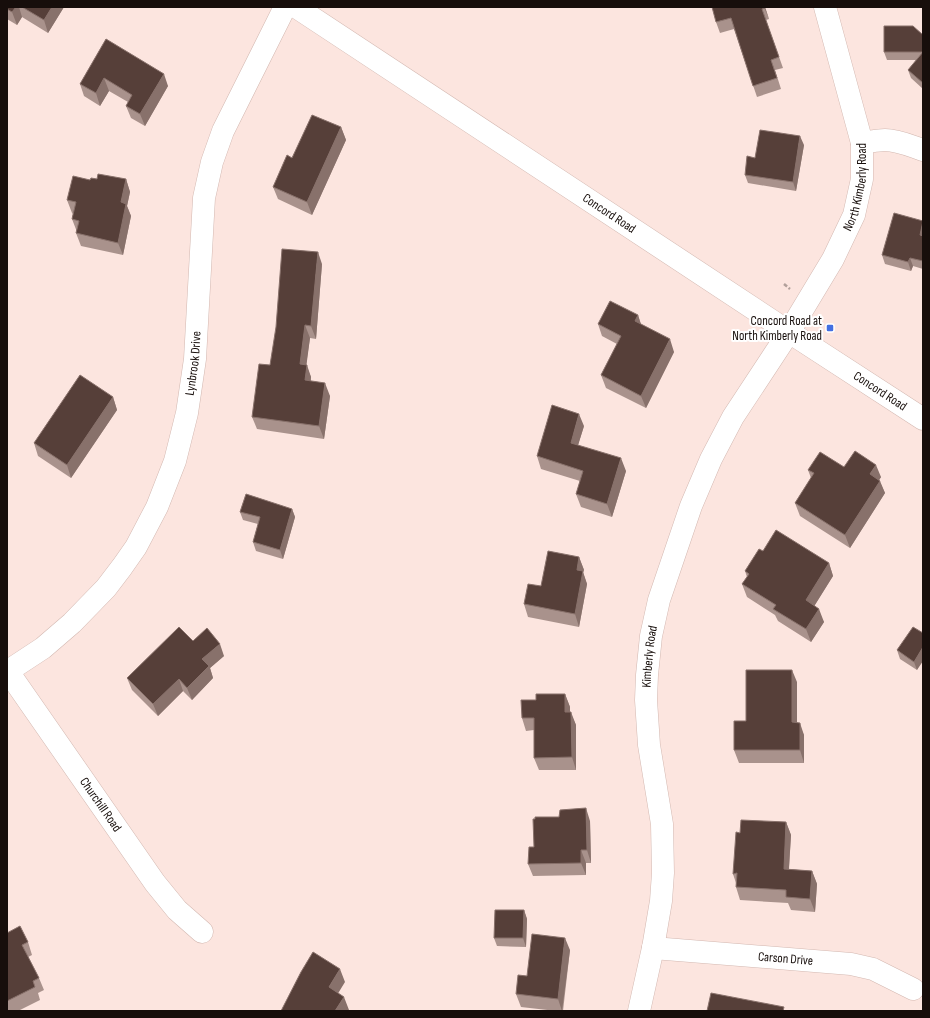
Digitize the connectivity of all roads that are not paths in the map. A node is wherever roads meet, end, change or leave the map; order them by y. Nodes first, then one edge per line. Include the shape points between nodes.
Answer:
1 (285, 7) edge
2 (296, 7) edge
3 (825, 7) edge
4 (862, 144) junction
5 (923, 150) edge
6 (789, 332) junction
7 (923, 419) edge
8 (8, 671) edge
9 (202, 932) dead end
10 (653, 948) junction
11 (913, 989) dead end
12 (639, 1011) edge

1 - 8 street, Lynbrook Drive via 223,131 212,162 204,198 195,359 187,413 175,461 157,508 136,547 106,588 72,624 43,648
2 - 6 street, Concord Road
3 - 4 street, North Kimberly Road
4 - 5 street via 884,140
4 - 6 street, North Kimberly Road via 862,180 854,215 833,259
6 - 7 street, Concord Road
6 - 10 street, Kimberly Road via 733,417 711,459 691,506 657,607 651,636 646,700 649,745 662,824 663,874
8 - 9 street, Churchill Road via 155,883 177,910
10 - 11 street, Carson Drive via 851,964 873,969
10 - 12 street, Kimberly Road

